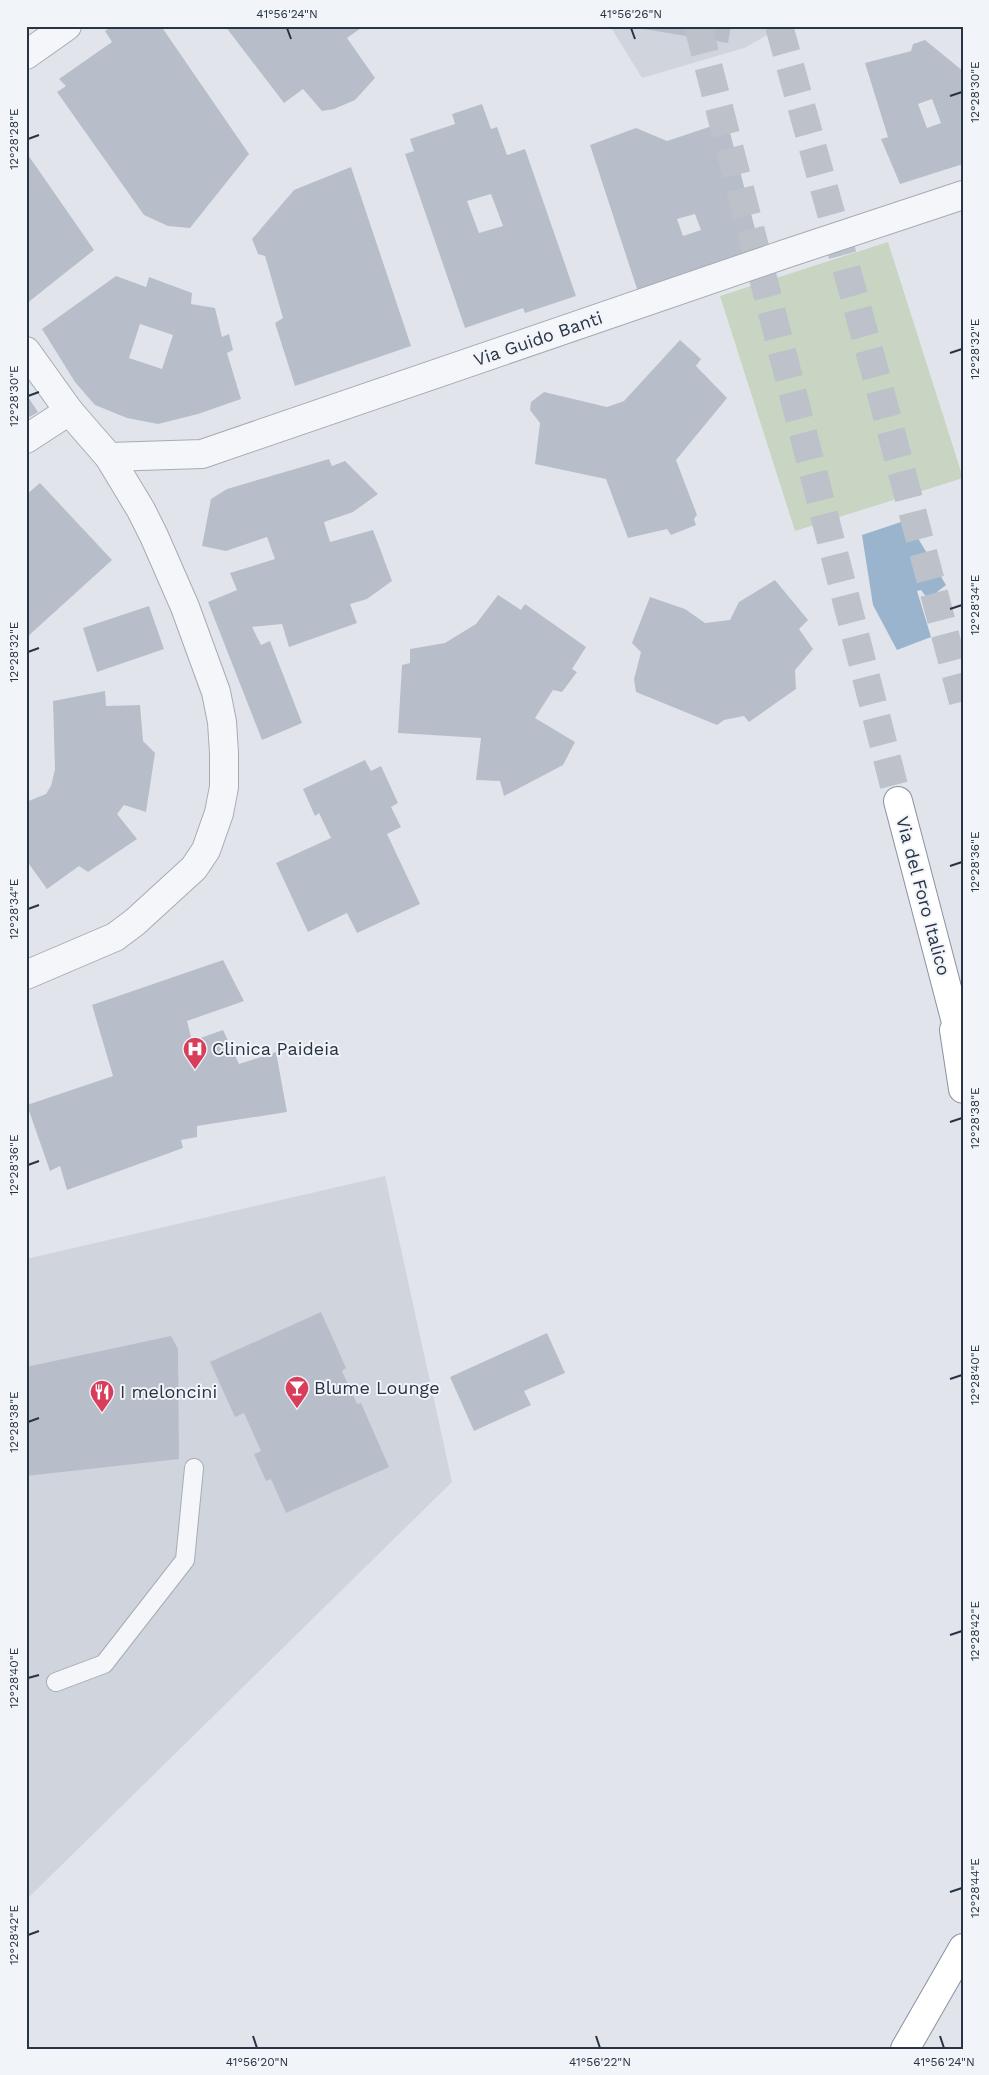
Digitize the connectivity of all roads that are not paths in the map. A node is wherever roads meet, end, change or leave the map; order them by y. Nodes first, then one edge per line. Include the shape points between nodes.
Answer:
1 (67, 26) edge
2 (26, 55) edge
3 (963, 195) edge
4 (26, 351) edge
5 (69, 411) junction
6 (26, 439) edge
7 (109, 457) junction
8 (898, 801) tunnel mouth
9 (26, 975) edge
10 (955, 985) edge
11 (963, 1049) edge
12 (963, 1089) edge
13 (194, 1468) dead end
14 (56, 1682) dead end
15 (963, 1948) edge
16 (905, 2049) edge

1 - 2 street
3 - 7 street, Via Guido Banti via 202,454
4 - 5 street
5 - 6 street
5 - 7 street
7 - 9 street via 141,510 160,550 216,692 224,753 222,801 211,839 201,859 135,922 105,942
8 - 10 highway, Via del Foro Italico
10 - 11 highway, Via del Foro Italico
10 - 12 highway
13 - 14 lane via 185,1560 104,1664
15 - 16 highway

